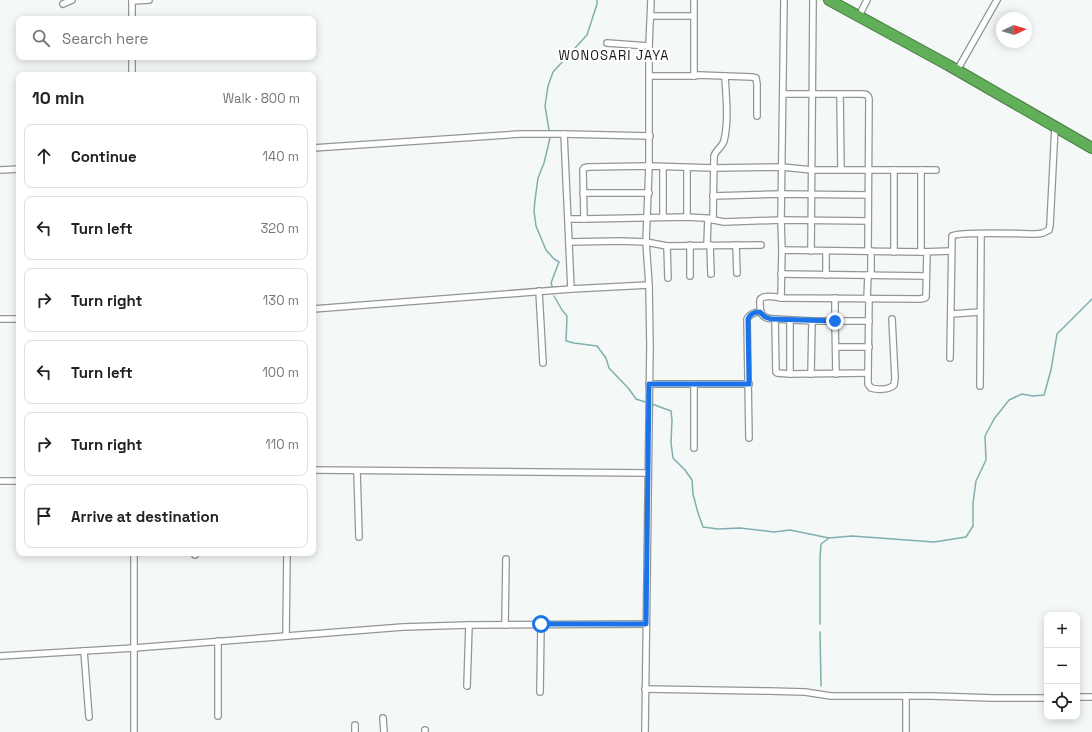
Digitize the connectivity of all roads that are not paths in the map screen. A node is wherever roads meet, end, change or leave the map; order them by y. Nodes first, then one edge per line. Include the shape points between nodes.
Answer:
1 (72, 0) edge
2 (149, 0) edge
3 (651, 0) edge
4 (694, 0) edge
5 (784, 0) edge
6 (813, 0) edge
7 (829, 0) edge
8 (839, 0) edge
9 (867, 0) edge
10 (996, 0) edge
11 (132, 1) edge
12 (63, 4) dead end
13 (861, 12) junction
14 (132, 16) edge
15 (651, 16) junction
16 (693, 16) junction
17 (608, 43) dead end
18 (650, 46) junction
19 (132, 60) edge
20 (959, 67) junction
21 (132, 72) edge
22 (650, 76) junction
23 (694, 76) junction
24 (725, 76) junction
25 (783, 94) junction
26 (812, 94) junction
27 (840, 94) junction
28 (757, 116) dead end
29 (1055, 126) junction
30 (564, 134) junction
31 (650, 136) junction
32 (1092, 141) edge
33 (316, 148) edge
34 (1092, 148) edge
35 (649, 166) junction
36 (663, 167) junction
37 (782, 167) junction
38 (687, 168) junction
39 (714, 168) junction
40 (16, 169) edge
41 (841, 169) junction
42 (868, 169) junction
43 (0, 170) edge
44 (812, 170) junction
45 (894, 170) junction
46 (921, 170) junction
47 (936, 170) dead end
48 (583, 193) junction
49 (649, 193) junction
50 (782, 194) junction
51 (812, 194) junction
52 (868, 195) junction
53 (713, 196) junction
54 (648, 217) junction
55 (663, 217) junction
56 (687, 218) junction
57 (568, 219) junction
58 (584, 219) junction
59 (710, 219) junction
60 (781, 220) junction
61 (812, 220) junction
62 (868, 220) junction
63 (981, 234) junction
64 (569, 242) junction
65 (646, 242) junction
66 (690, 245) junction
67 (736, 245) junction
68 (761, 245) dead end
69 (667, 246) junction
70 (709, 246) junction
71 (782, 250) junction
72 (811, 251) junction
73 (826, 251) junction
74 (869, 251) junction
75 (951, 251) junction
76 (894, 252) junction
77 (924, 252) junction
78 (737, 273) dead end
79 (711, 274) dead end
80 (781, 274) junction
81 (826, 275) junction
82 (869, 275) junction
83 (690, 276) dead end
84 (926, 276) junction
85 (668, 278) dead end
86 (649, 285) junction
87 (571, 289) junction
88 (539, 291) junction
89 (781, 298) junction
90 (835, 298) junction
91 (868, 299) junction
92 (316, 309) edge
93 (760, 312) junction
94 (980, 312) junction
95 (951, 314) junction
96 (0, 319) edge
97 (16, 319) edge
98 (775, 319) junction
99 (892, 319) dead end
100 (790, 320) junction
101 (812, 321) junction
102 (835, 321) junction
103 (869, 321) junction
104 (836, 347) junction
105 (869, 347) junction
106 (950, 358) dead end
107 (543, 363) dead end
108 (868, 373) junction
109 (790, 374) junction
110 (811, 374) junction
111 (836, 374) junction
112 (649, 384) junction
113 (694, 384) junction
114 (749, 384) junction
115 (980, 386) dead end
116 (749, 438) dead end
117 (694, 448) dead end
118 (316, 470) edge
119 (357, 471) junction
120 (647, 473) junction
121 (0, 481) edge
122 (16, 481) edge
123 (359, 537) dead end
124 (134, 556) edge
125 (287, 556) edge
126 (506, 559) dead end
127 (541, 624) junction
128 (646, 624) junction
129 (469, 625) junction
130 (505, 625) junction
131 (286, 636) junction
132 (218, 641) junction
133 (134, 648) junction
134 (84, 651) junction
135 (0, 656) edge
136 (467, 686) dead end
137 (645, 689) junction
138 (540, 692) dead end
139 (906, 696) junction
140 (1080, 697) edge
141 (1092, 697) edge
142 (1044, 698) edge
143 (218, 716) dead end
144 (89, 717) dead end
145 (383, 718) dead end
146 (355, 725) dead end
147 (134, 732) edge
148 (355, 732) edge
149 (384, 732) edge
150 (645, 732) edge
151 (906, 732) edge

1 - 12 street
2 - 11 street
3 - 15 street
4 - 16 street
5 - 25 street
6 - 26 street
7 - 29 highway
8 - 13 highway
9 - 13 street
10 - 20 street
11 - 14 street
13 - 20 highway
15 - 16 street
15 - 18 street
16 - 23 street
17 - 18 street
18 - 22 street
19 - 21 street
20 - 32 highway
22 - 23 street
22 - 31 street
23 - 24 street
24 - 28 street via 756,78
24 - 39 street via 726,128 723,143 715,151
25 - 26 street
25 - 37 street
26 - 27 street
26 - 44 street
27 - 41 street
27 - 42 street via 868,96
29 - 34 highway
29 - 63 street via 1049,230 1043,234
30 - 31 street
30 - 33 street via 520,134
30 - 57 street
31 - 35 street
35 - 36 street
35 - 48 street via 584,168
35 - 49 street
36 - 38 street
36 - 55 street
37 - 39 street
37 - 44 street
37 - 50 street
38 - 39 street
38 - 56 street
39 - 53 street
40 - 43 street
41 - 42 street
41 - 44 street
42 - 45 street
42 - 52 street
44 - 51 street
45 - 46 street
45 - 76 street
46 - 47 street
46 - 77 street
48 - 49 street
48 - 58 street
49 - 54 street
50 - 51 street
50 - 53 street
50 - 60 street
51 - 52 street
51 - 61 street
52 - 62 street
53 - 59 street
54 - 55 street
54 - 58 street
54 - 65 street
55 - 56 street
56 - 59 street
57 - 58 street
57 - 64 street
59 - 60 street via 724,222
59 - 70 street
60 - 61 street
60 - 71 street
61 - 62 street
61 - 72 street
62 - 74 street
63 - 75 street via 954,234
63 - 94 street
64 - 65 street
64 - 87 street
65 - 69 street
65 - 86 street
66 - 69 street
66 - 70 street
66 - 83 street
67 - 68 street
67 - 70 street
67 - 78 street
69 - 85 street
70 - 79 street
71 - 72 street
71 - 80 street
72 - 73 street
73 - 74 street
73 - 81 street
74 - 76 street
74 - 82 street
75 - 77 street
75 - 95 street
76 - 77 street
77 - 84 street
80 - 81 street
80 - 89 street
81 - 82 street
82 - 84 street
82 - 91 street
84 - 91 street via 925,298
86 - 87 street
86 - 112 street
87 - 88 street
88 - 92 street
88 - 107 street
89 - 90 street
89 - 93 street via 762,298
90 - 91 street
90 - 102 street
91 - 103 street
93 - 98 street via 766,318
93 - 114 street via 752,314 748,319
94 - 95 street
94 - 115 street
95 - 106 street
96 - 97 street
98 - 100 street
98 - 109 street via 775,371
99 - 108 street via 894,385 891,388 871,388 868,384
100 - 101 street
100 - 109 street
101 - 102 street
101 - 110 street
102 - 103 street
102 - 104 street
103 - 105 street
104 - 105 street
104 - 111 street
105 - 108 street
108 - 111 street
109 - 110 street
110 - 111 street
112 - 113 street
112 - 120 street
113 - 114 street
113 - 117 street
114 - 116 street
118 - 119 street
119 - 120 street
119 - 123 street
120 - 128 street
121 - 122 street
124 - 133 street
125 - 131 street
126 - 130 street
127 - 128 street
127 - 130 street
127 - 138 street
128 - 137 street
129 - 130 street
129 - 131 street
129 - 136 street
131 - 132 street
132 - 133 street
132 - 143 street
133 - 134 street
133 - 147 street
134 - 135 street
134 - 144 street
137 - 139 street via 805,692 830,696
137 - 150 street
139 - 142 street
139 - 151 street
140 - 141 street
145 - 149 street
146 - 148 street

